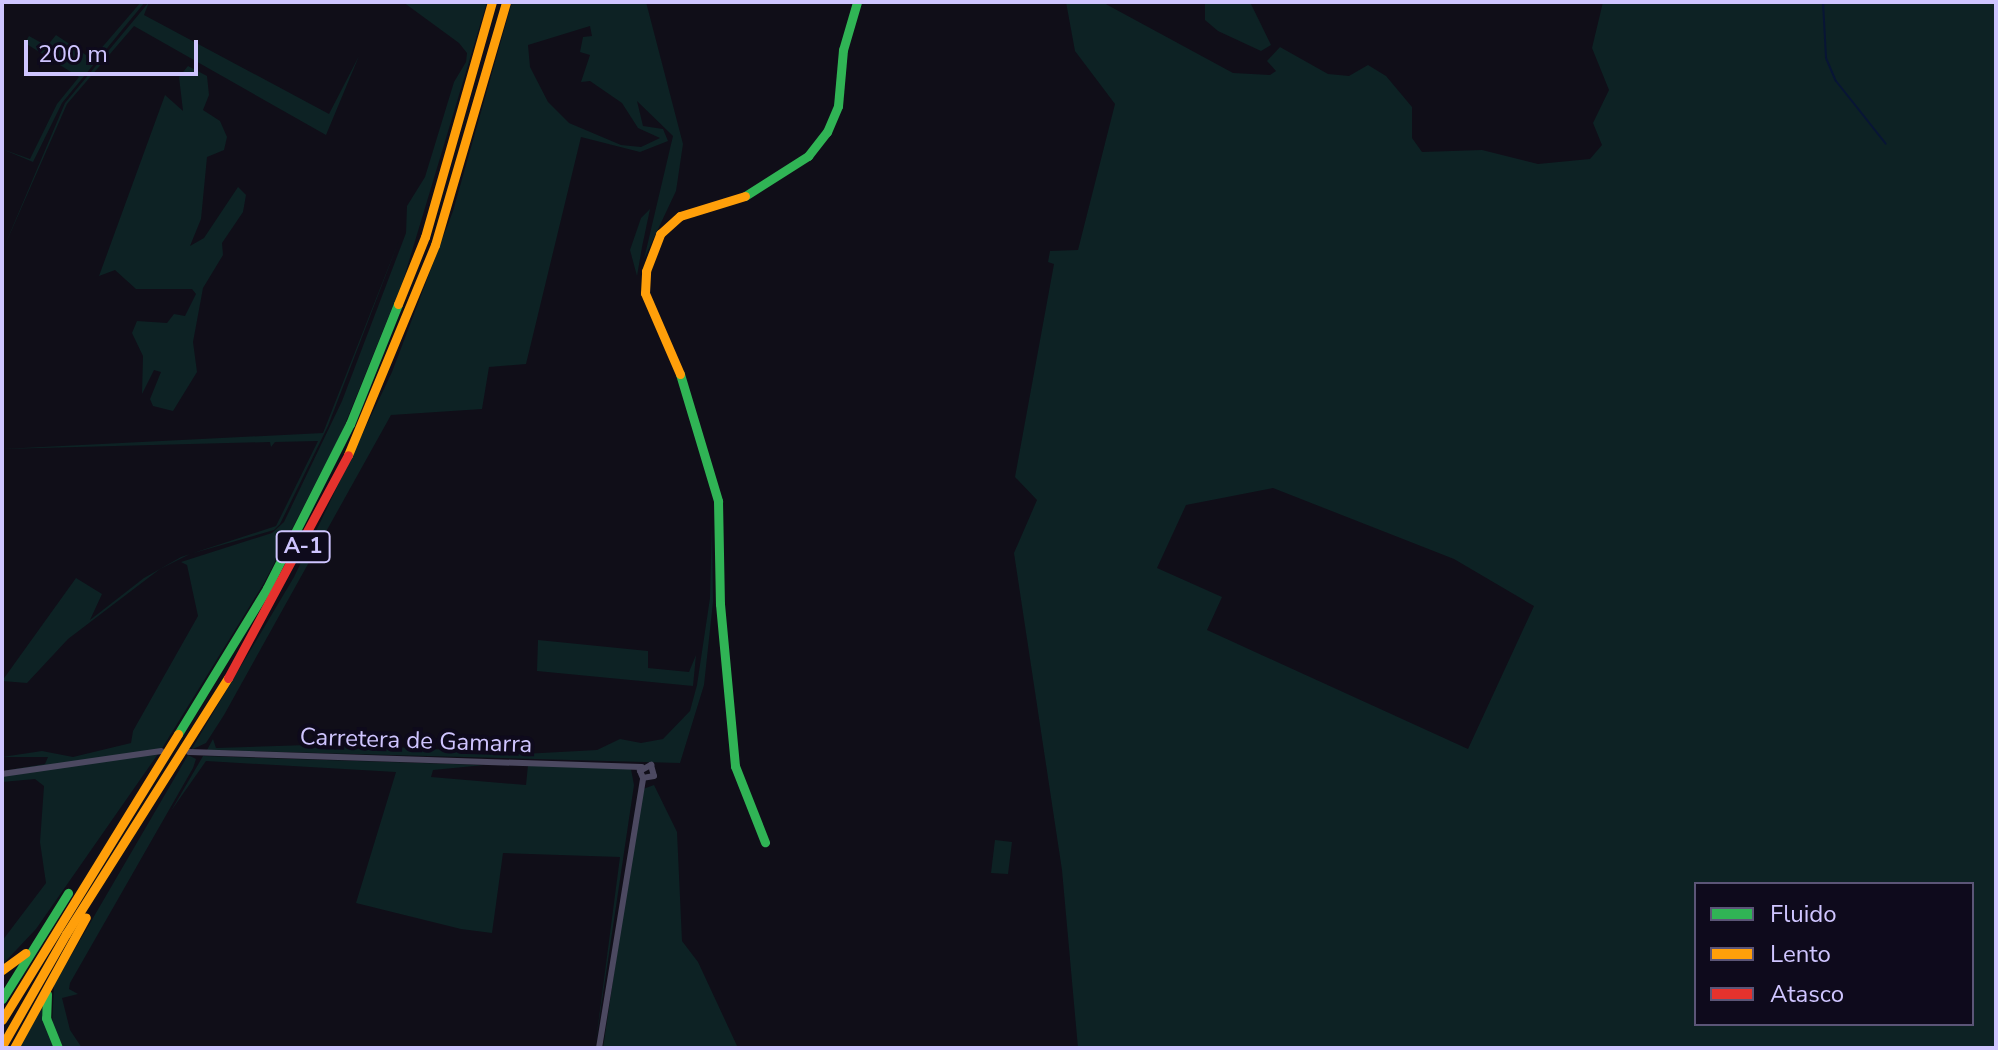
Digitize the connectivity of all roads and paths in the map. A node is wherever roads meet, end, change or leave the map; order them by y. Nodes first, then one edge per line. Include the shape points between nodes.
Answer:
1 (492, 2) edge
2 (506, 2) edge
3 (857, 2) edge
4 (161, 751) dead end
5 (189, 752) dead end
6 (642, 767) junction
7 (2, 774) edge
8 (643, 778) junction
9 (137, 823) junction
10 (765, 842) dead end
11 (107, 844) junction
12 (33, 946) junction
13 (2, 970) edge
14 (49, 985) junction
15 (2, 999) edge
16 (2, 1020) edge
17 (2, 1046) edge
18 (14, 1048) edge
19 (58, 1048) edge
20 (599, 1048) edge

1 - 11 main road, A-1 via 425,237 350,424 267,588
2 - 9 main road, A-1 via 452,195 362,428 278,593
3 - 10 main road via 843,50 838,106 827,132 808,156 741,199 680,216 652,248 645,293 687,381 720,514 720,604 735,766
4 - 7 street
5 - 6 street, Carretera de Gamarra
6 - 8 street
6 - 8 street via 655,770 654,776
8 - 20 street
9 - 14 main road
9 - 17 main road, A-1
11 - 12 main road
11 - 16 main road, A-1
12 - 13 main road
12 - 15 main road
14 - 18 main road
14 - 19 main road via 46,1018

